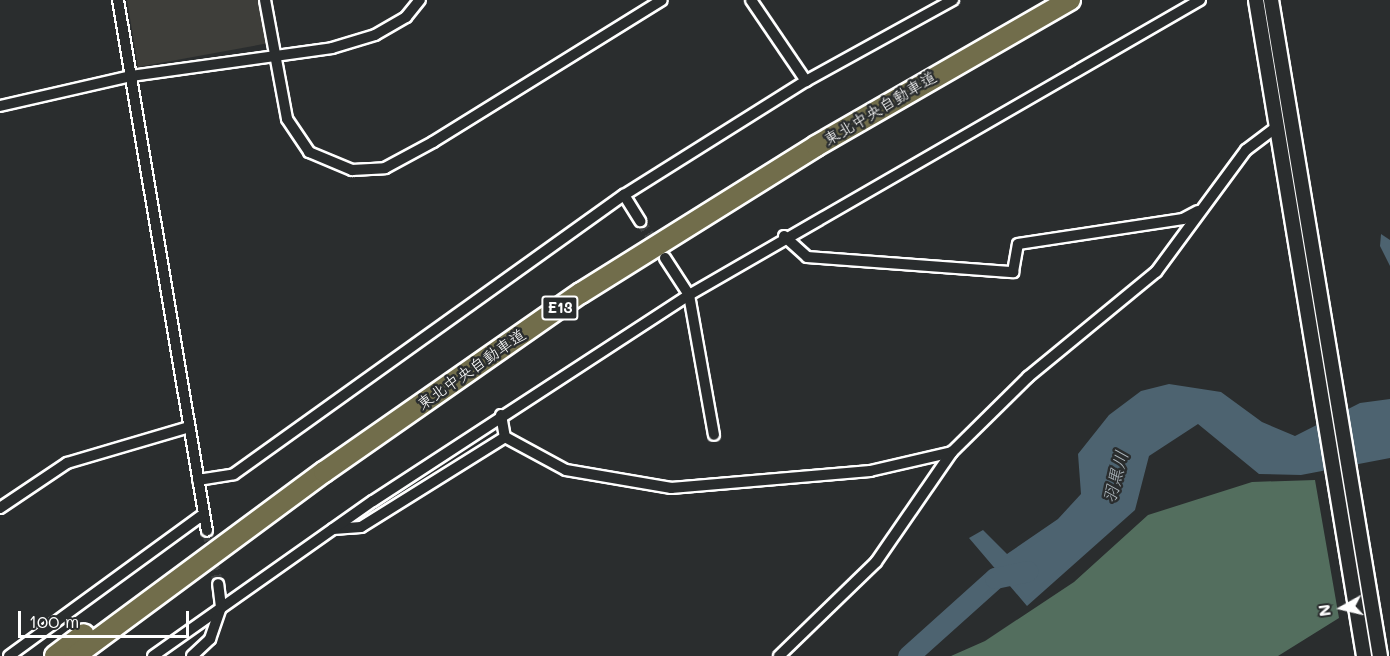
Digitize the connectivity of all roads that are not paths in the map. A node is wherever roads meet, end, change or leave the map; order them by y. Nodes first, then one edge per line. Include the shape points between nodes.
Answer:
1 (118, 0) edge
2 (265, 0) edge
3 (420, 0) edge
4 (662, 0) edge
5 (751, 0) edge
6 (953, 0) edge
7 (1048, 0) edge
8 (1070, 0) edge
9 (1200, 0) edge
10 (1256, 0) edge
11 (1271, 0) edge
12 (274, 59) junction
13 (131, 76) junction
14 (806, 81) junction
15 (0, 106) edge
16 (1277, 127) junction
17 (624, 195) junction
18 (1198, 210) junction
19 (640, 221) tunnel mouth
20 (784, 236) junction
21 (665, 258) tunnel mouth
22 (688, 295) junction
23 (501, 415) junction
24 (189, 427) junction
25 (714, 435) dead end
26 (505, 437) junction
27 (952, 452) junction
28 (198, 480) junction
29 (0, 508) edge
30 (204, 514) junction
31 (332, 529) junction
32 (207, 531) tunnel mouth
33 (218, 584) tunnel mouth
34 (221, 607) junction
35 (9, 656) edge
36 (55, 656) edge
37 (75, 656) edge
38 (153, 656) edge
39 (192, 656) edge
40 (779, 656) edge
41 (1364, 656) edge
42 (1380, 656) edge

1 - 13 street
2 - 12 street
3 - 12 street via 406,17 375,35
4 - 12 street via 385,168 352,170 309,152 287,119
5 - 14 street
6 - 14 street
7 - 36 highway, 東北中央自動車道 / E13 via 811,135 562,291
8 - 37 highway, 東北中央自動車道 / E13 via 816,146 590,287 324,472
9 - 20 street
10 - 16 street
11 - 42 street
12 - 13 street
13 - 15 street
13 - 24 street
14 - 17 street
16 - 18 street via 1246,150
16 - 41 street
17 - 19 street
17 - 28 street via 234,474
18 - 20 street via 1183,219 1018,244 1012,272 807,257
18 - 27 street via 1179,247 1156,272 1029,377
20 - 22 street
21 - 22 street
22 - 23 street
22 - 25 street
23 - 26 street
23 - 31 street
24 - 28 street
24 - 29 street via 67,463
26 - 27 street via 566,470 671,488 870,471
26 - 31 street via 361,527
27 - 40 street via 876,562
28 - 30 street
30 - 32 street
30 - 35 street
31 - 34 street
33 - 34 street
34 - 38 street
34 - 39 street via 210,639

